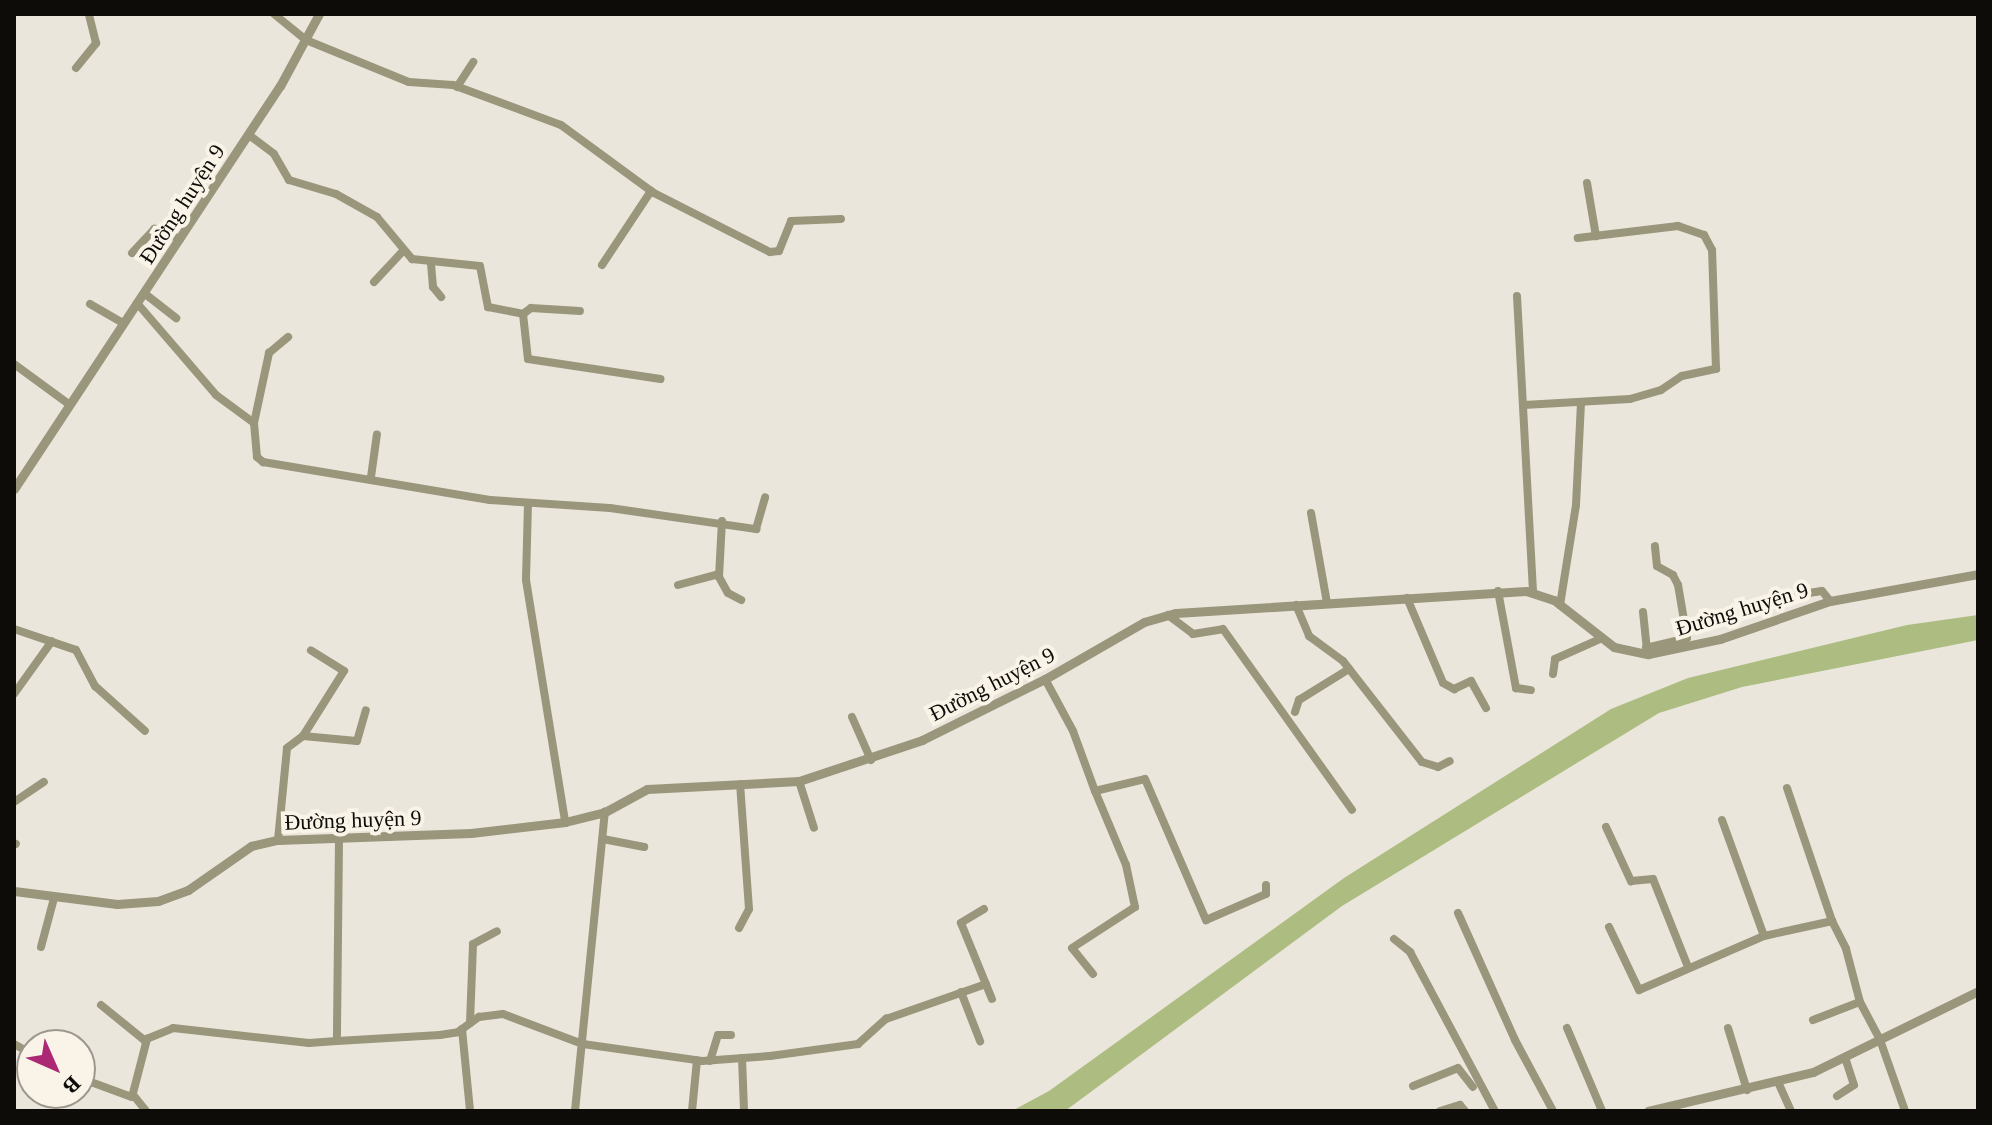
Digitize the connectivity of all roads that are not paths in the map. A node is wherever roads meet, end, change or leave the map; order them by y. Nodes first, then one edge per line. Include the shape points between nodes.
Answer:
1 (89, 14) edge
2 (274, 14) edge
3 (319, 14) edge
4 (306, 40) junction
5 (473, 62) dead end
6 (76, 68) dead end
7 (457, 87) junction
8 (249, 135) junction
9 (1587, 183) dead end
10 (651, 191) junction
11 (841, 219) dead end
12 (1596, 236) junction
13 (1578, 238) dead end
14 (180, 239) junction
15 (403, 251) junction
16 (132, 253) dead end
17 (431, 264) junction
18 (602, 265) dead end
19 (374, 282) dead end
20 (144, 293) junction
21 (1517, 296) dead end
22 (441, 297) dead end
23 (137, 303) junction
24 (90, 304) dead end
25 (580, 311) dead end
26 (523, 314) junction
27 (176, 318) dead end
28 (124, 324) junction
29 (288, 337) dead end
30 (14, 364) edge
31 (661, 379) dead end
32 (1581, 403) junction
33 (70, 405) junction
34 (1523, 405) junction
35 (254, 423) junction
36 (377, 434) dead end
37 (371, 477) junction
38 (14, 489) edge
39 (765, 497) dead end
40 (528, 503) junction
41 (1311, 513) dead end
42 (722, 521) junction
43 (1655, 546) dead end
44 (719, 574) junction
45 (1978, 574) edge
46 (678, 585) dead end
47 (1498, 591) junction
48 (1533, 592) junction
49 (1796, 595) dead end
50 (1407, 598) junction
51 (741, 600) dead end
52 (1830, 601) junction
53 (1327, 603) junction
54 (1296, 605) junction
55 (1560, 605) junction
56 (1643, 612) dead end
57 (1168, 615) junction
58 (14, 629) edge
59 (1600, 639) junction
60 (52, 641) junction
61 (311, 650) dead end
62 (1647, 651) junction
63 (1349, 669) junction
64 (1553, 674) dead end
65 (1045, 679) junction
66 (1531, 690) dead end
67 (14, 694) edge
68 (1486, 708) dead end
69 (366, 710) dead end
70 (1295, 712) dead end
71 (852, 717) dead end
72 (145, 731) dead end
73 (303, 736) junction
74 (871, 760) junction
75 (1450, 761) dead end
76 (799, 781) junction
77 (44, 782) dead end
78 (740, 784) junction
79 (1787, 788) dead end
80 (1095, 791) junction
81 (14, 802) edge
82 (1352, 810) dead end
83 (605, 812) junction
84 (1722, 820) dead end
85 (565, 822) junction
86 (1606, 827) dead end
87 (814, 828) dead end
88 (603, 839) junction
89 (278, 840) junction
90 (339, 840) junction
91 (644, 847) dead end
92 (1266, 885) dead end
93 (14, 891) edge
94 (54, 898) junction
95 (984, 909) dead end
96 (1458, 913) dead end
97 (1832, 921) junction
98 (1609, 927) dead end
99 (739, 928) dead end
100 (497, 931) dead end
101 (1764, 936) junction
102 (1394, 939) dead end
103 (41, 947) dead end
104 (1688, 967) junction
105 (1093, 974) dead end
106 (986, 984) junction
107 (1978, 991) edge
108 (961, 992) junction
109 (992, 999) dead end
110 (1860, 1002) junction
111 (101, 1005) dead end
112 (1813, 1020) dead end
113 (470, 1023) junction
114 (1567, 1028) dead end
115 (1728, 1028) dead end
116 (462, 1029) junction
117 (731, 1035) dead end
118 (1879, 1037) junction
119 (147, 1039) junction
120 (337, 1041) junction
121 (980, 1041) dead end
122 (581, 1043) junction
123 (1845, 1057) junction
124 (742, 1058) junction
125 (697, 1060) junction
126 (710, 1061) junction
127 (1778, 1082) junction
128 (96, 1083) edge
129 (1413, 1086) dead end
130 (1747, 1090) junction
131 (134, 1096) junction
132 (1837, 1096) dead end
133 (1667, 1109) edge
134 (146, 1111) edge
135 (470, 1111) edge
136 (575, 1111) edge
137 (692, 1111) edge
138 (744, 1111) edge
139 (1440, 1111) edge
140 (1465, 1111) edge
141 (1492, 1111) edge
142 (1553, 1111) edge
143 (1602, 1111) edge
144 (1648, 1111) edge
145 (1791, 1111) edge
146 (1905, 1111) edge

1 - 6 street via 96,43
2 - 4 street
3 - 4 street, Đường huyện 9
4 - 7 street via 409,82
4 - 8 street, Đường huyện 9
5 - 7 street
7 - 10 street via 561,125
8 - 14 street, Đường huyện 9
8 - 15 street via 274,154 289,180 336,194 377,217 401,241
9 - 12 street
10 - 11 street via 737,240 770,252 779,251 791,221
10 - 18 street
12 - 13 street
12 - 32 street via 1685,226 1707,239 1716,369 1682,376 1646,395
14 - 16 street via 154,229
14 - 20 street, Đường huyện 9
15 - 17 street
15 - 19 street
17 - 22 street via 433,287
17 - 26 street via 480,266 488,307
20 - 23 street, Đường huyện 9
20 - 27 street
21 - 34 street
23 - 28 street, Đường huyện 9
23 - 35 street via 216,395
24 - 28 street
25 - 26 street via 531,308
26 - 31 street via 528,359
28 - 33 street, Đường huyện 9
29 - 35 street via 269,353
30 - 33 street
32 - 34 street
32 - 55 street via 1576,505
33 - 38 street, Đường huyện 9
34 - 48 street
35 - 37 street via 257,457 263,462
36 - 37 street
37 - 40 street via 435,492
39 - 42 street via 757,529
40 - 42 street
40 - 85 street via 526,580
41 - 53 street
42 - 44 street
43 - 62 street via 1657,566 1676,578 1687,638
44 - 46 street
44 - 51 street via 728,593
45 - 52 street, Đường huyện 9
47 - 48 street, Đường huyện 9
47 - 50 street, Đường huyện 9
47 - 66 street via 1516,688
48 - 55 street, Đường huyện 9
49 - 52 street via 1822,591
50 - 53 street, Đường huyện 9
50 - 68 street via 1443,683 1454,689 1471,681
52 - 62 street, Đường huyện 9 via 1720,639
53 - 54 street, Đường huyện 9
54 - 57 street, Đường huyện 9
54 - 63 street via 1309,636
55 - 59 street, Đường huyện 9
56 - 62 street
57 - 65 street, Đường huyện 9 via 1108,640
57 - 82 street via 1193,634 1223,629
58 - 60 street
59 - 62 street, Đường huyện 9 via 1622,650
59 - 64 street via 1555,659
60 - 67 street
60 - 72 street via 76,650 95,686
61 - 73 street via 344,671
63 - 70 street via 1299,700
63 - 75 street via 1422,762 1438,767
65 - 74 street, Đường huyện 9
65 - 80 street via 1073,731
69 - 73 street via 357,741
71 - 74 street
73 - 89 street via 286,751
74 - 76 street, Đường huyện 9
76 - 78 street, Đường huyện 9
76 - 87 street
77 - 81 street
78 - 83 street, Đường huyện 9 via 647,789
78 - 99 street via 749,909
79 - 97 street
80 - 92 street via 1145,779 1208,921 1266,894
80 - 105 street via 1126,865 1135,907 1072,948
83 - 85 street, Đường huyện 9
83 - 88 street
84 - 101 street
85 - 90 street, Đường huyện 9
86 - 104 street via 1631,881 1653,879
88 - 91 street
88 - 122 street
89 - 90 street, Đường huyện 9
89 - 94 street, Đường huyện 9 via 240,852 174,897 117,904
90 - 120 street
93 - 94 street, Đường huyện 9
94 - 103 street
95 - 106 street via 961,923
96 - 142 street
97 - 101 street
97 - 110 street via 1846,949
98 - 104 street via 1635,989 1644,990
100 - 113 street via 473,944
101 - 104 street
102 - 141 street via 1410,952
106 - 108 street
106 - 109 street
107 - 118 street
108 - 121 street
108 - 124 street via 886,1019 858,1044
110 - 112 street
110 - 118 street
111 - 119 street via 139,1039
113 - 116 street
113 - 122 street via 503,1014
114 - 143 street
115 - 130 street
116 - 120 street via 395,1040
116 - 135 street
117 - 126 street via 718,1035
118 - 123 street
118 - 146 street
119 - 120 street via 173,1028 309,1043
119 - 131 street
122 - 125 street
122 - 136 street
123 - 127 street
123 - 132 street via 1854,1085
124 - 126 street
124 - 138 street
125 - 126 street
125 - 137 street
127 - 130 street
127 - 145 street
128 - 131 street
129 - 141 street via 1458,1068
130 - 133 street
131 - 134 street
133 - 144 street
139 - 140 street via 1460,1105

